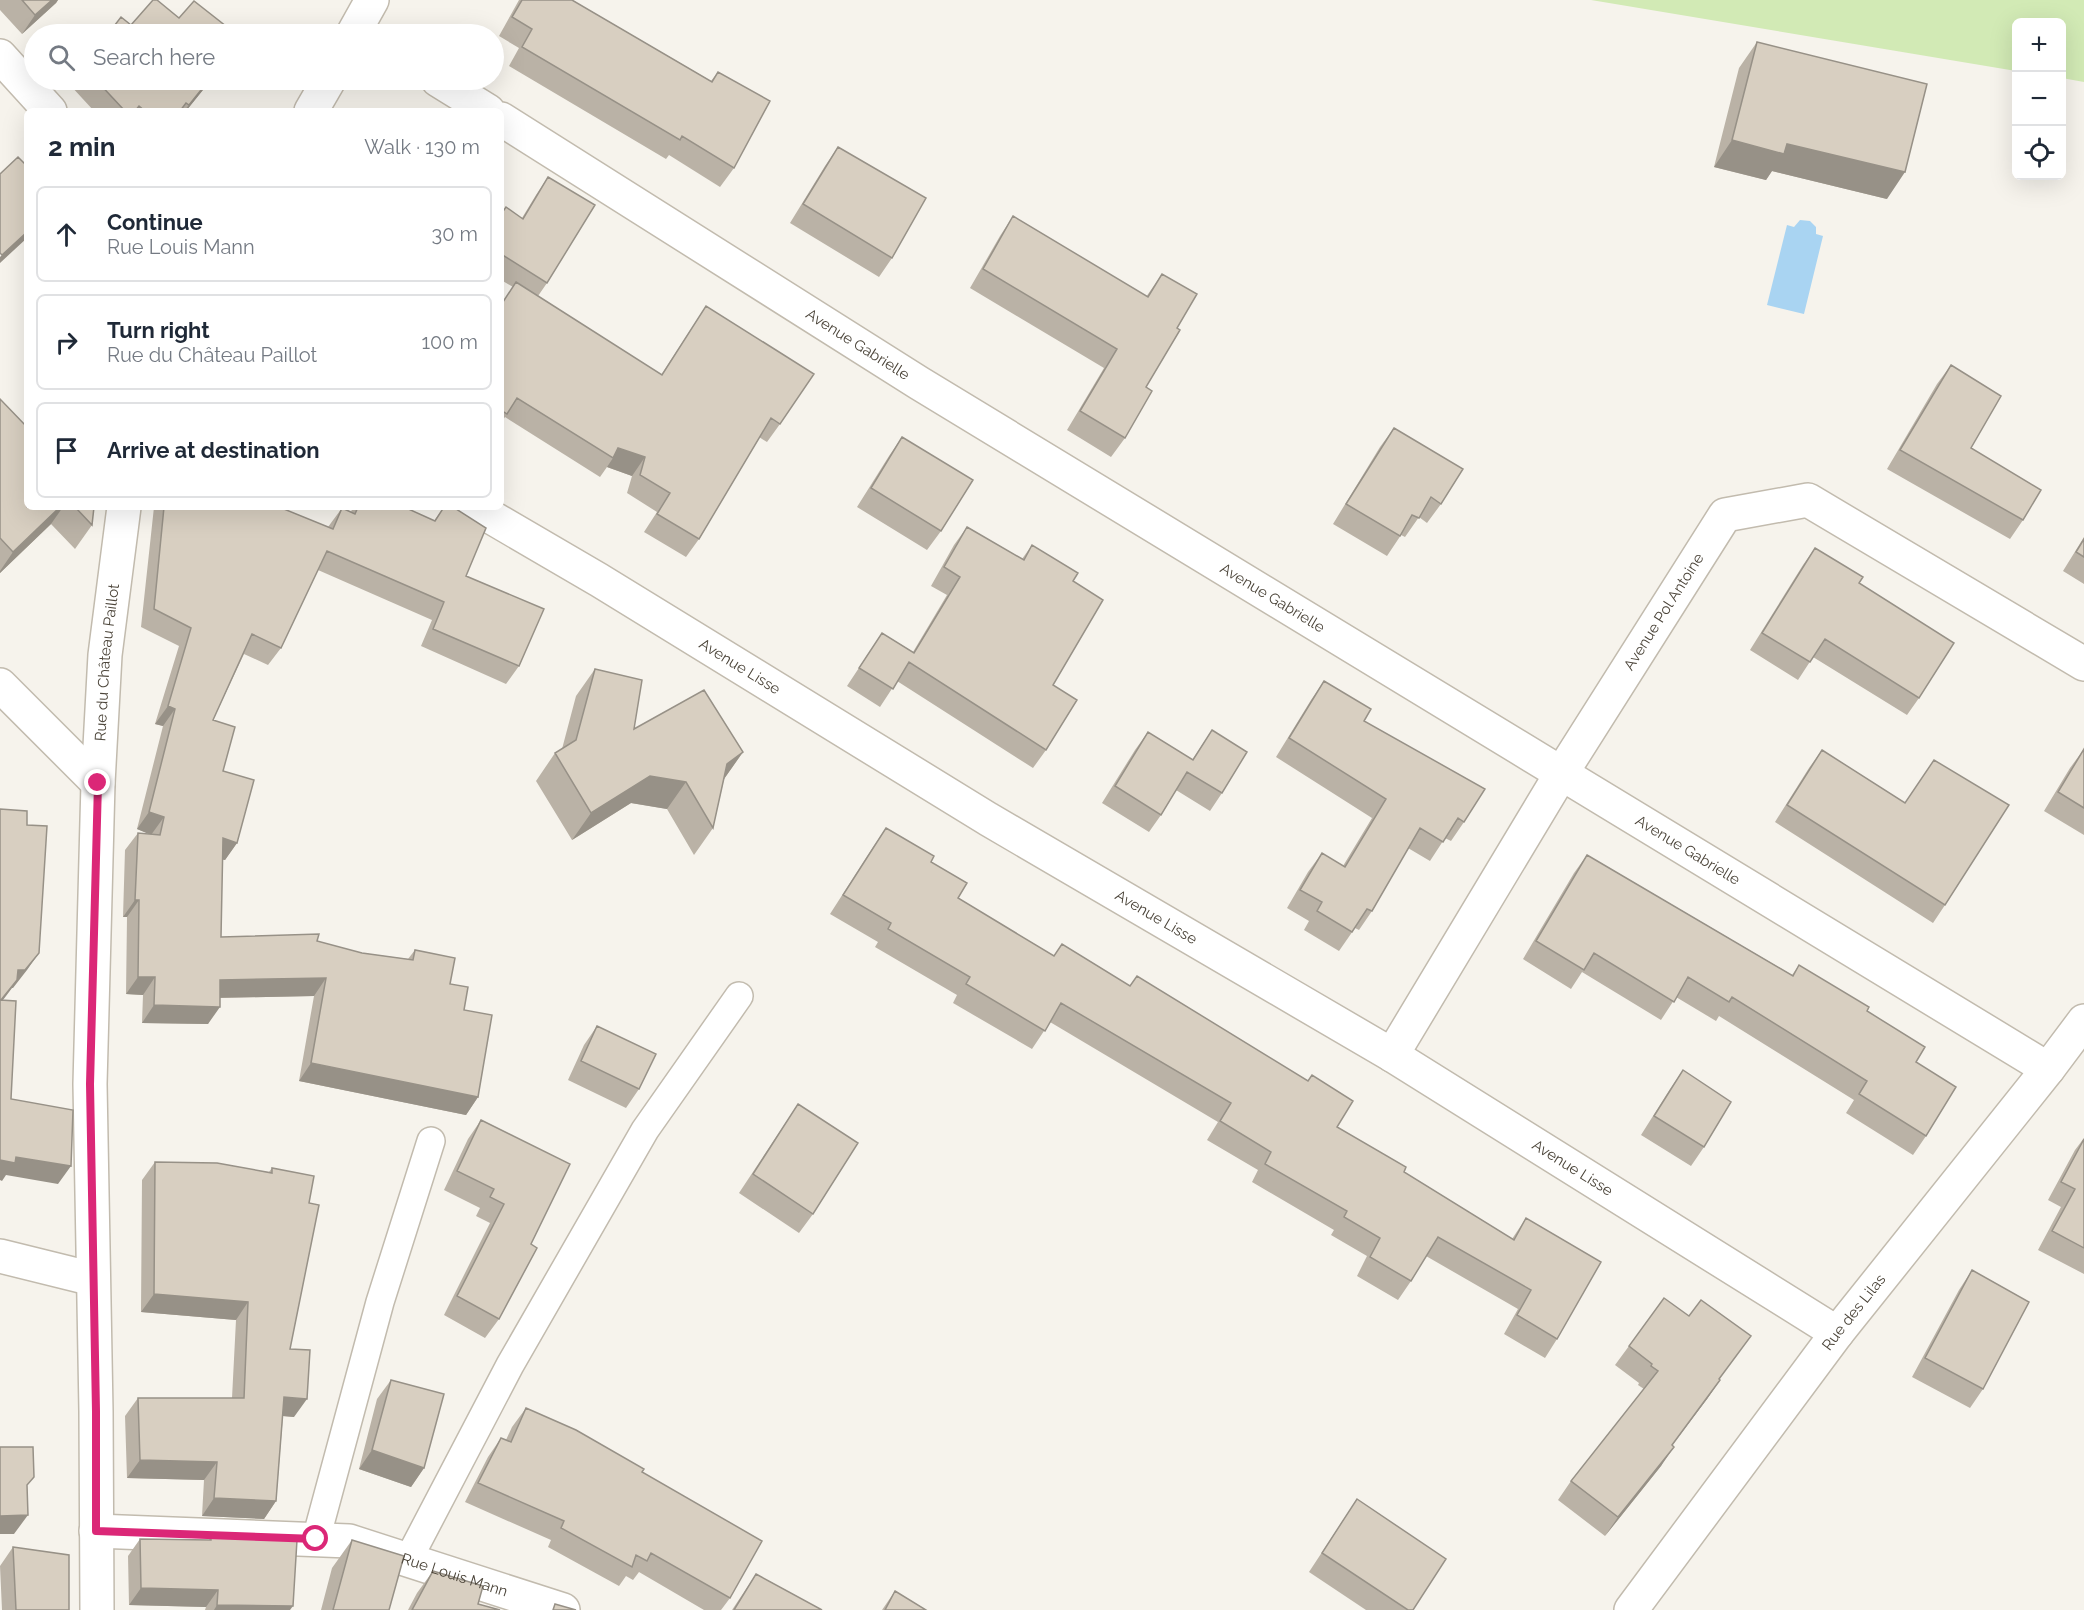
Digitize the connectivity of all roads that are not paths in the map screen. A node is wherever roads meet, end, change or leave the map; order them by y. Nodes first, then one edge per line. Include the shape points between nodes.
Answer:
1 (372, 0) edge
2 (362, 24) edge
3 (0, 56) edge
4 (24, 82) edge
5 (31, 90) edge
6 (323, 90) edge
7 (454, 90) edge
8 (47, 108) edge
9 (313, 108) edge
10 (483, 108) edge
11 (504, 121) edge
12 (124, 510) edge
13 (479, 510) edge
14 (2084, 664) edge
15 (0, 685) edge
16 (1562, 774) junction
17 (98, 783) junction
18 (739, 996) dead end
19 (2084, 1021) edge
20 (1392, 1054) junction
21 (2049, 1069) junction
22 (431, 1141) dead end
23 (0, 1256) edge
24 (93, 1279) junction
25 (1837, 1333) junction
26 (96, 1531) junction
27 (316, 1539) junction
28 (408, 1560) junction
29 (96, 1610) edge
30 (563, 1610) edge
31 (1631, 1610) edge

1 - 2 street
3 - 4 street
5 - 8 street
6 - 9 street
7 - 10 street
11 - 16 street, Avenue Gabrielle via 930,389
12 - 17 street, Rue du Château Paillot via 105,655
13 - 20 street, Avenue Lisse via 988,819
14 - 16 street, Avenue Pol Antoine via 1808,500 1725,515
15 - 17 street
16 - 20 street, Avenue Pol Antoine
16 - 21 street, Avenue Gabrielle
17 - 24 street, Rue du Château Paillot via 90,1084
18 - 28 lane via 645,1130 510,1365
19 - 21 street, Rue des Lilas
20 - 25 street, Avenue Lisse
21 - 25 street, Rue des Lilas
22 - 27 lane via 380,1302
23 - 24 street
24 - 26 street, Rue du Château Paillot
25 - 31 street, Rue des Lilas
26 - 27 street, Rue Louis Mann
26 - 29 street, Rue du Château Paillot
27 - 28 street, Rue Louis Mann via 349,1541
28 - 30 street, Rue Louis Mann

